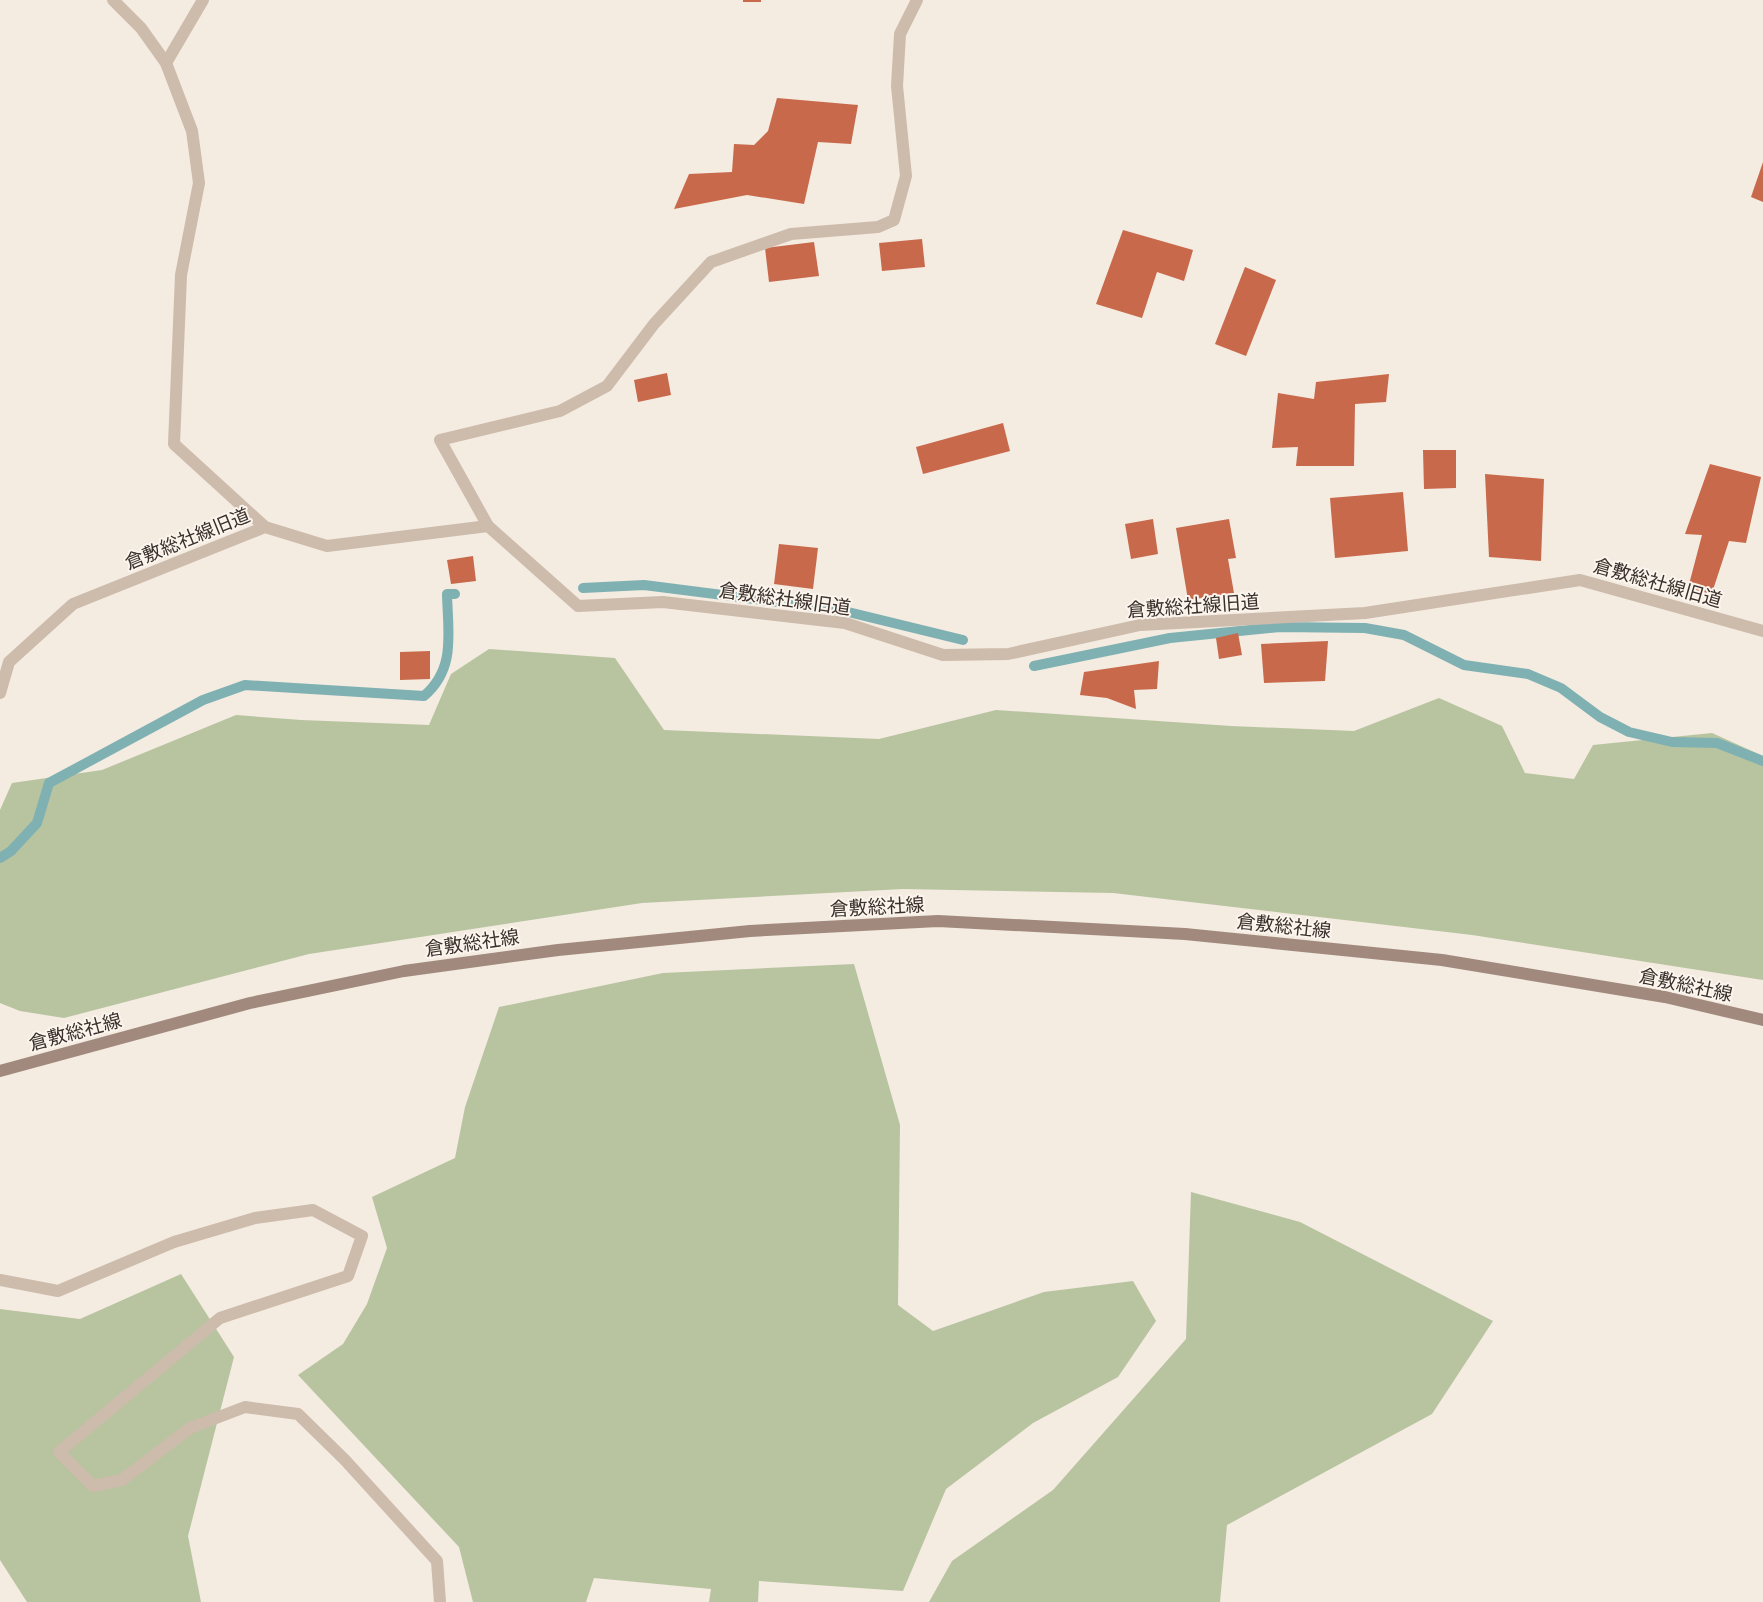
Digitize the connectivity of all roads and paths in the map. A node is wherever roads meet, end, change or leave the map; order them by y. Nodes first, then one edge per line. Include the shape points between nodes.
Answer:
1 (113, 0) edge
2 (203, 0) edge
3 (917, 0) edge
4 (166, 63) junction
5 (488, 526) junction
6 (264, 528) junction
7 (1763, 631) edge
8 (0, 694) edge
9 (1763, 1020) edge
10 (0, 1071) edge
11 (0, 1280) edge
12 (440, 1602) edge

1 - 4 street via 142,28
2 - 4 street
3 - 5 street via 900,34 897,86 906,176 894,220 878,227 791,234 711,262 654,324 607,386 560,411 440,440
4 - 6 street via 192,131 199,183 181,276 174,444
5 - 6 street, 倉敷総社線旧道 via 327,546
5 - 7 street, 倉敷総社線旧道 via 578,606 663,602 845,623 943,655 1008,654 1140,625 1364,613 1580,580
6 - 8 street, 倉敷総社線旧道 via 74,604 9,662
9 - 10 main road, 倉敷総社線 via 1665,997 1442,960 1185,934 938,922 731,933 558,950 404,970 250,1003
11 - 12 street via 58,1291 174,1242 255,1218 313,1210 362,1236 348,1276 220,1318 60,1452 93,1486 122,1480 190,1428 245,1407 298,1414 345,1460 437,1561

